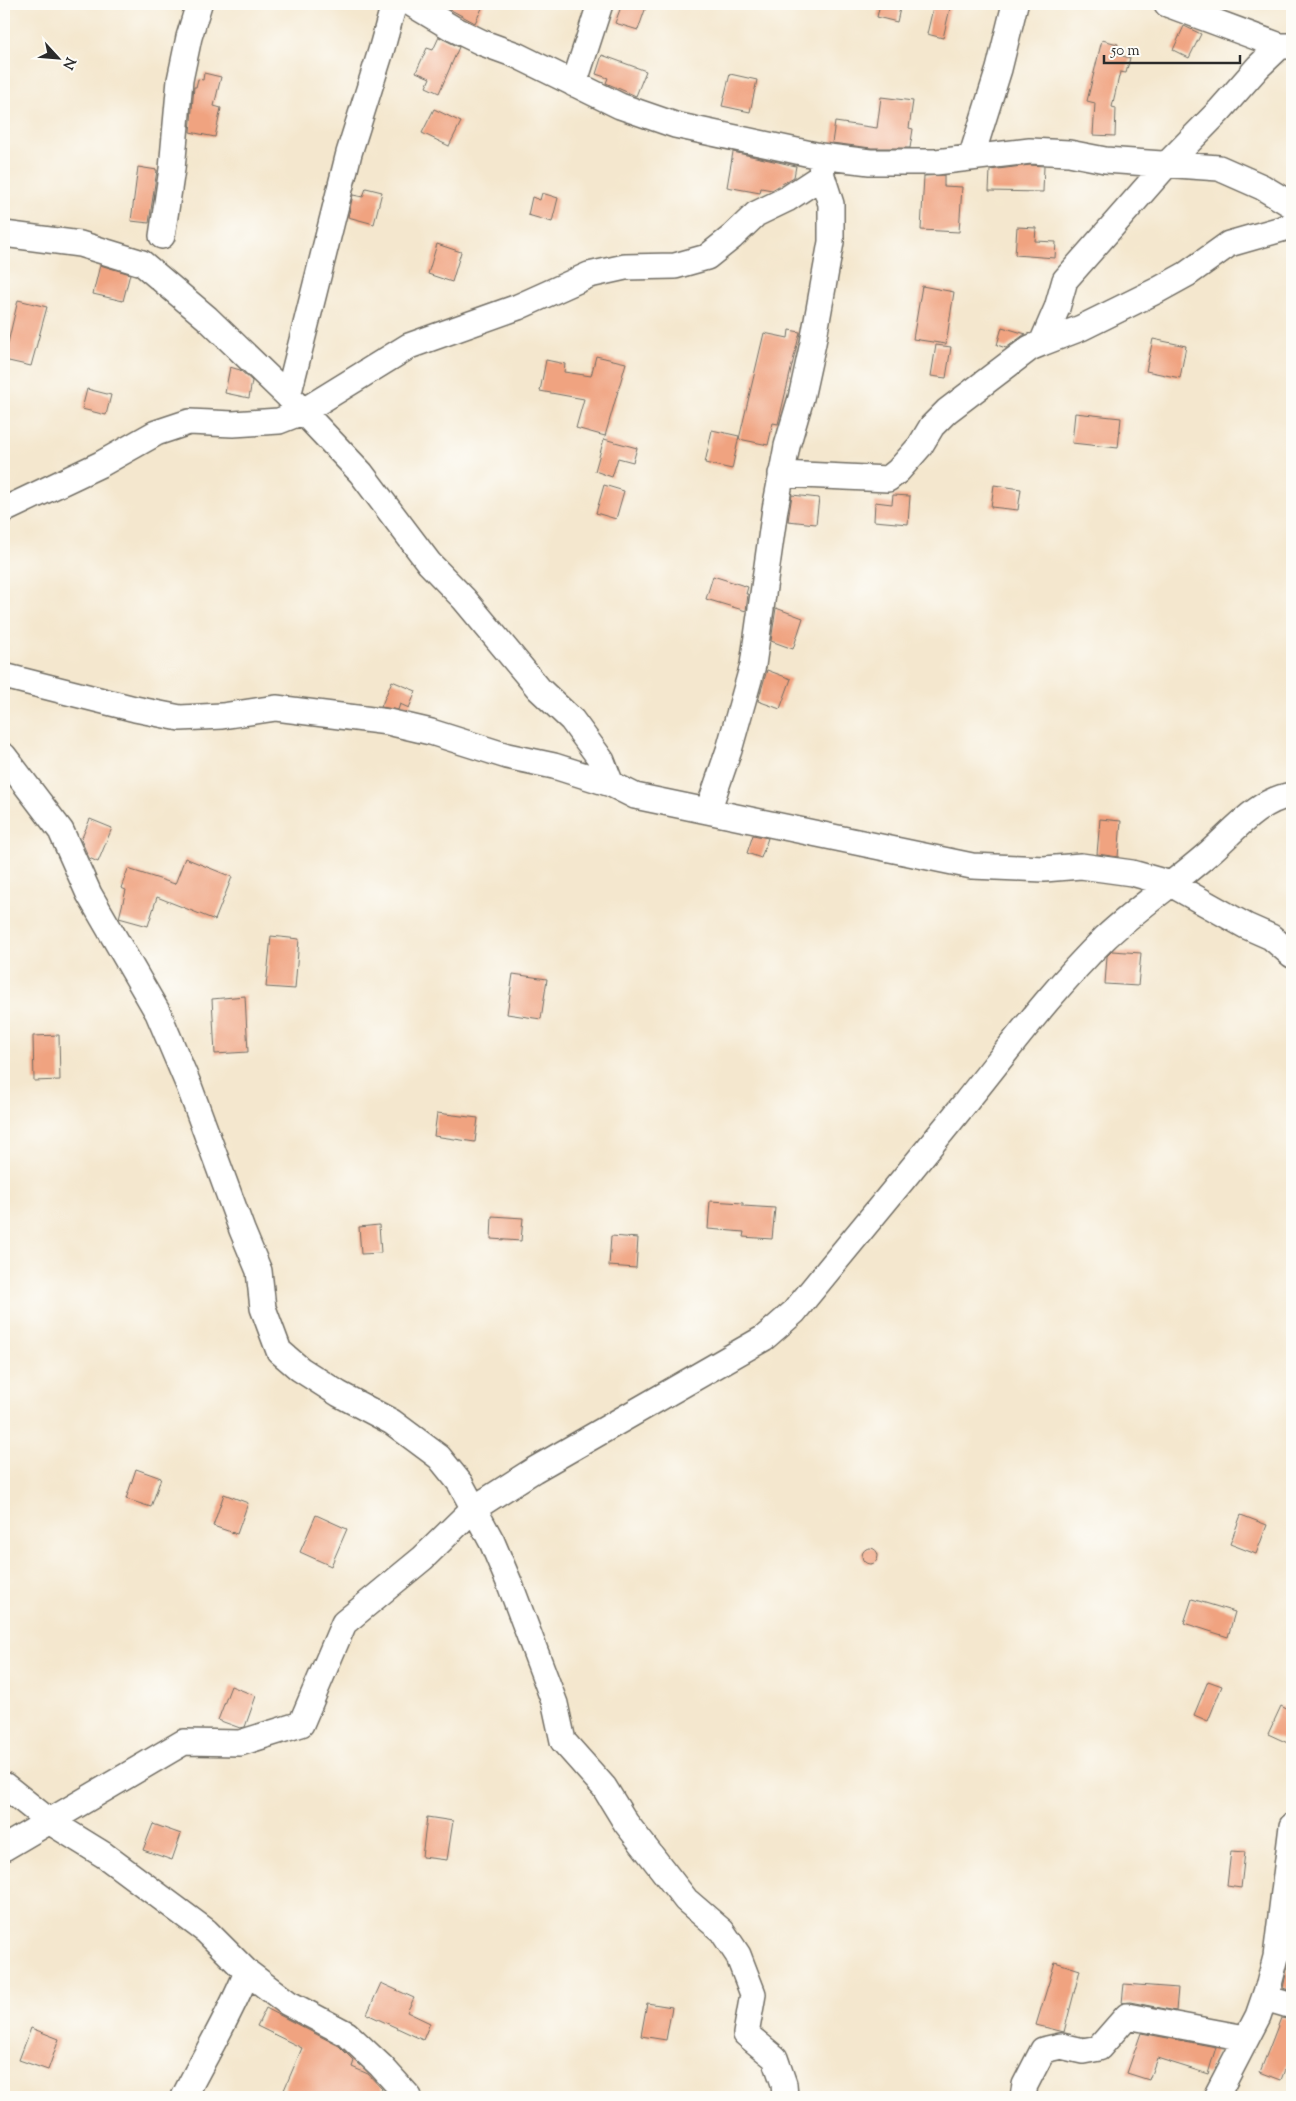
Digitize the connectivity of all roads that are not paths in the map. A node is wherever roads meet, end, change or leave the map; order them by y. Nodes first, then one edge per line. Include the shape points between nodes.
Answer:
1 (199, 4) edge
2 (394, 4) edge
3 (412, 4) edge
4 (600, 4) edge
5 (1016, 4) edge
6 (1168, 4) edge
7 (1286, 46) edge
8 (574, 84) junction
9 (971, 158) junction
10 (1168, 164) junction
11 (821, 166) junction
12 (1292, 205) edge
13 (1292, 226) edge
14 (4, 234) edge
15 (162, 236) dead end
16 (1042, 343) junction
17 (295, 404) junction
18 (782, 474) junction
19 (4, 510) edge
20 (4, 676) edge
21 (4, 756) edge
22 (611, 784) junction
23 (1292, 795) edge
24 (708, 811) junction
25 (1171, 884) junction
26 (1292, 955) edge
27 (472, 1510) junction
28 (4, 1785) edge
29 (50, 1821) junction
30 (1292, 1826) edge
31 (4, 1848) edge
32 (247, 1972) junction
33 (1265, 1998) junction
34 (1292, 2006) edge
35 (1245, 2038) junction
36 (184, 2097) edge
37 (410, 2097) edge
38 (785, 2097) edge
39 (1023, 2097) edge
40 (1216, 2097) edge

1 - 15 street via 180,80
2 - 17 street via 349,152
3 - 8 street via 452,28
4 - 8 street
5 - 9 street
6 - 7 street
7 - 10 street via 1258,67
8 - 11 street via 620,106 675,125
9 - 10 street via 1030,151
9 - 11 street
10 - 12 street via 1219,168
10 - 16 street via 1065,280
11 - 17 street via 787,199 756,214 707,257 675,266 625,267 589,275 518,307 409,346
11 - 18 street via 831,204 831,242 813,343
13 - 16 street via 1229,244 1158,290 1081,328
14 - 17 street via 80,244 142,263 208,318
16 - 18 street via 1030,348 947,411 932,426 920,446 888,479
17 - 19 street via 279,421 189,422 156,433 101,464
17 - 22 street via 361,473 429,563 464,599 539,689 572,720 602,761
18 - 24 street via 754,665
20 - 22 street via 180,718 276,708 388,722
21 - 27 street via 61,831 88,894 158,1013 259,1271 263,1308 279,1351 300,1369 392,1422 439,1457 460,1484
22 - 24 street via 636,796
23 - 25 street via 1261,808
24 - 25 street via 972,866 1044,869 1081,866 1132,873
25 - 26 street via 1271,937
25 - 27 street via 1106,938 1044,1002 794,1312 764,1338 534,1470
27 - 29 street via 423,1558 344,1623 301,1724 240,1744 184,1742
27 - 38 street via 492,1542 510,1587 555,1704 563,1741 604,1788 626,1823 680,1892 722,1931 738,1955 753,1994 746,2034 775,2058
28 - 29 street
29 - 31 street
29 - 32 street via 154,1891 206,1931
30 - 33 street via 1276,1957
32 - 36 street via 234,2005
32 - 37 street via 288,2003 347,2034
33 - 34 street
33 - 35 street
35 - 39 street via 1127,2016 1099,2048 1083,2051 1061,2046 1043,2050
35 - 40 street

